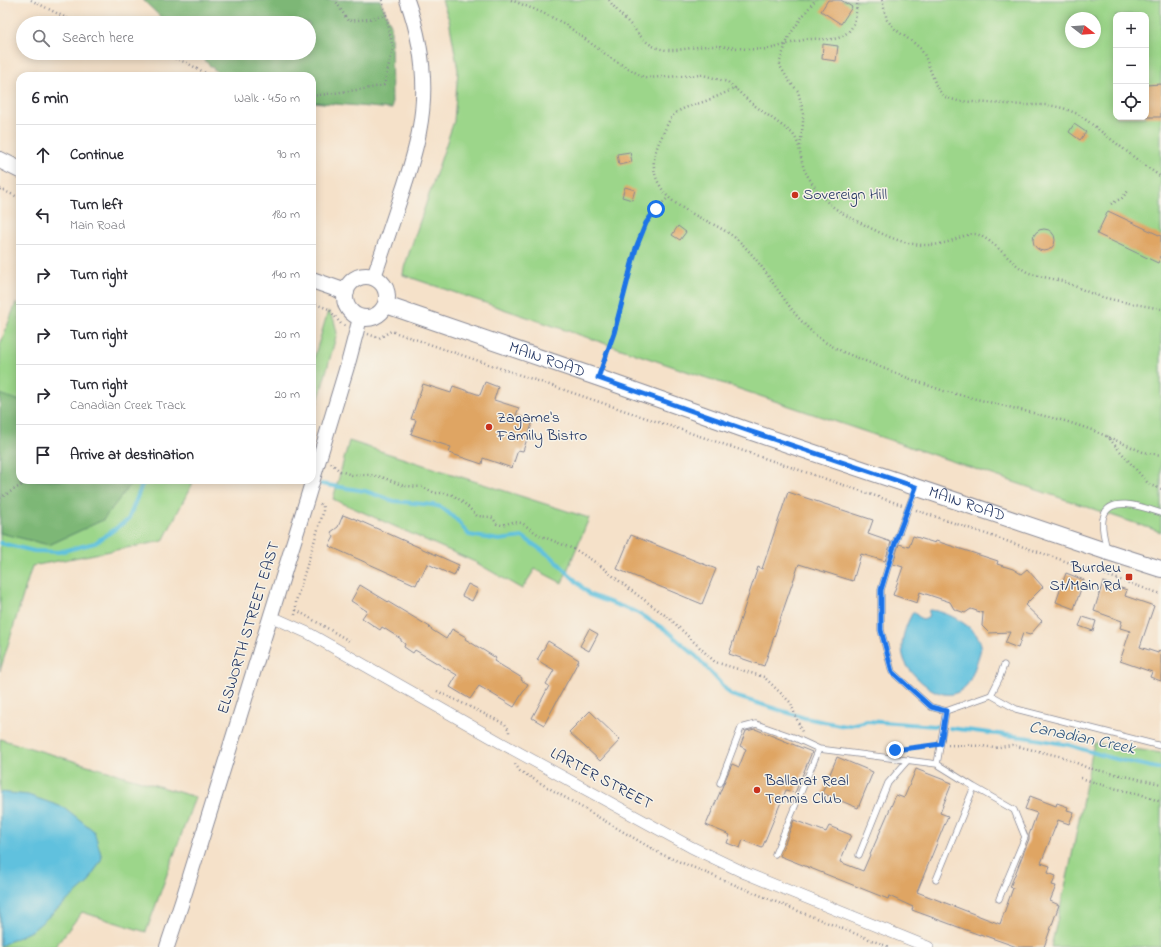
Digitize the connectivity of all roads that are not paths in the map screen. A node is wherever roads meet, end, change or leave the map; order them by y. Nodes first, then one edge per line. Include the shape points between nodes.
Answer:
1 (406, 0) edge
2 (0, 160) edge
3 (16, 168) edge
4 (374, 277) junction
5 (316, 281) edge
6 (346, 292) junction
7 (386, 305) junction
8 (358, 324) junction
9 (316, 469) edge
10 (312, 484) edge
11 (916, 487) junction
12 (1161, 513) edge
13 (1108, 552) junction
14 (1161, 569) edge
15 (270, 616) junction
16 (1004, 666) dead end
17 (991, 695) junction
18 (946, 711) junction
19 (1161, 746) edge
20 (819, 748) junction
21 (908, 760) junction
22 (938, 764) junction
23 (720, 783) dead end
24 (974, 787) junction
25 (775, 854) dead end
26 (859, 855) dead end
27 (936, 880) dead end
28 (1000, 899) dead end
29 (167, 947) edge
30 (928, 947) edge

1 - 4 street via 422,60 422,116 405,183
2 - 3 main road
4 - 6 main road via 356,278
4 - 7 main road via 386,289
5 - 6 main road
6 - 8 main road via 345,301
7 - 8 main road via 381,313
7 - 11 main road, MAIN ROAD
8 - 9 street, ELSWORTH STREET EAST
10 - 15 street, ELSWORTH STREET EAST
11 - 13 main road, MAIN ROAD
11 - 18 lane via 881,590 881,630 892,672 931,707
12 - 13 lane via 1127,504 1108,509 1102,520
13 - 14 main road, MAIN ROAD
15 - 29 street, ELSWORTH STREET EAST
15 - 30 street, LARTER STREET via 292,625 691,847 745,873
16 - 17 lane
17 - 18 lane
17 - 19 lane via 1016,709
18 - 22 lane
20 - 21 lane
20 - 23 lane via 756,724 741,728
20 - 25 lane
21 - 22 lane
21 - 26 lane via 888,783
22 - 24 lane
24 - 27 lane
24 - 28 lane via 1014,810 1025,837

